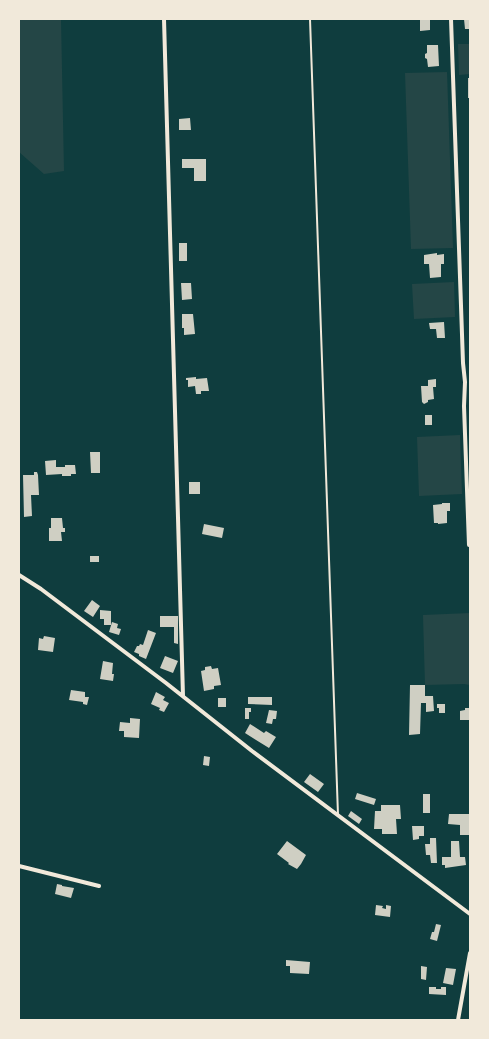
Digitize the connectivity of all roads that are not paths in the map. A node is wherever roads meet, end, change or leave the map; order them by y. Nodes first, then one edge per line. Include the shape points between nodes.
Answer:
1 (164, 19) edge
2 (310, 19) edge
3 (451, 19) edge
4 (465, 382) junction
5 (470, 382) edge
6 (470, 545) edge
7 (19, 575) edge
8 (183, 696) junction
9 (338, 816) junction
10 (19, 866) edge
11 (100, 886) dead end
12 (470, 914) edge
13 (470, 953) edge
14 (458, 1020) edge

1 - 8 street
2 - 9 lane
3 - 4 street
4 - 5 street
4 - 6 street
7 - 8 street
8 - 9 street
9 - 12 street
10 - 11 street
13 - 14 street

